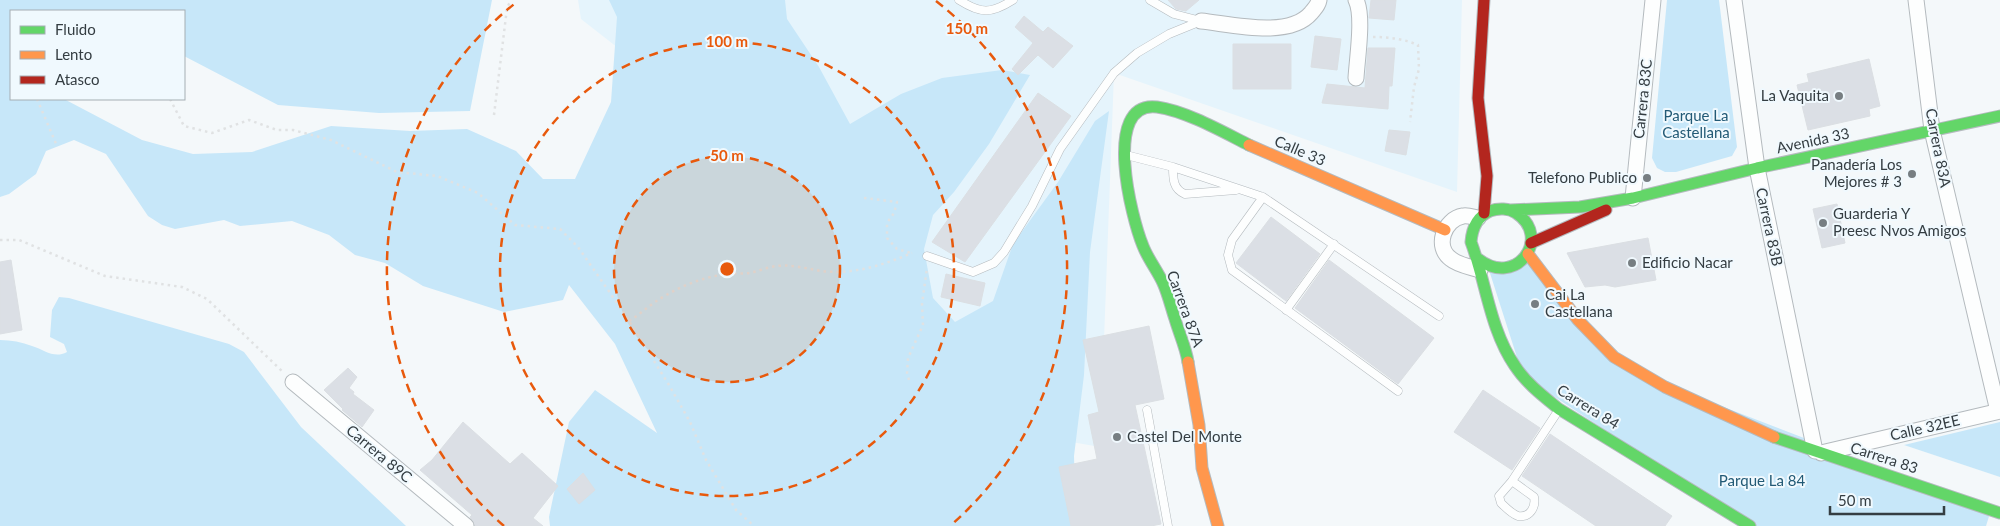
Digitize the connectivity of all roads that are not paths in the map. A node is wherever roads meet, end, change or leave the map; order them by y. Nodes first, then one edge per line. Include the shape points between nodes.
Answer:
1 (959, 0) edge
2 (1013, 0) edge
3 (1150, 0) edge
4 (1319, 0) edge
5 (1356, 0) edge
6 (1484, 0) edge
7 (1654, 0) edge
8 (1734, 0) edge
9 (1916, 0) edge
10 (1201, 21) junction
11 (1356, 78) dead end
12 (1142, 109) joint
13 (2000, 116) edge
14 (1932, 130) junction
15 (1124, 155) junction
16 (1173, 167) junction
17 (1757, 168) junction
18 (1487, 176) junction
19 (1238, 189) junction
20 (1262, 197) junction
21 (1633, 198) junction
22 (1505, 209) junction
23 (1481, 216) junction
24 (1445, 230) junction
25 (1334, 244) junction
26 (1529, 248) junction
27 (927, 256) road end
28 (1479, 264) junction
29 (1286, 310) junction
30 (1439, 316) dead end
31 (293, 382) road end
32 (1398, 391) dead end
33 (1559, 409) junction
34 (1147, 410) dead end
35 (1999, 411) edge
36 (1818, 452) junction
37 (1512, 481) junction
38 (2000, 513) edge
39 (466, 526) edge
40 (1168, 526) edge
41 (1218, 526) edge
42 (1750, 526) edge

1 - 2 lane via 972,9 988,12
3 - 10 lane via 1174,14
4 - 10 street via 1305,20 1289,26 1268,28
5 - 11 street via 1359,5
6 - 18 street via 1478,98
7 - 21 street, Carrera 83C
8 - 17 street, Carrera 83B
9 - 14 street, Carrera 83A
10 - 27 lane via 1169,34 1137,53 1114,73 1060,149 1032,206 994,263 973,272
12 - 15 street, Carrera 87A via 1127,132
12 - 24 street, Calle 33 via 1156,107 1201,122
13 - 14 street, Avenida 33
14 - 17 street, Avenida 33
14 - 35 street, Carrera 83A
15 - 16 lane
15 - 41 street, Carrera 87A via 1127,188 1142,248 1163,283 1187,356 1199,425 1202,468
16 - 19 lane
16 - 19 lane via 1174,182 1178,191 1185,194
17 - 21 street, Avenida 33
17 - 36 street, Carrera 83B
18 - 22 street
18 - 23 street
19 - 20 lane
20 - 25 lane
20 - 29 lane via 1232,240 1228,255 1232,270
21 - 22 street, Avenida 33 via 1580,207
21 - 26 street, Avenida 33
22 - 23 street
22 - 26 street via 1524,219 1529,227
23 - 24 street via 1457,218
23 - 28 street via 1470,234
24 - 28 street via 1442,243 1451,260
25 - 29 lane
25 - 30 lane
26 - 28 street via 1517,265 1503,269
26 - 36 street via 1578,320 1614,357 1664,387 1773,436
28 - 33 street, Carrera 84 via 1509,356 1536,391
29 - 32 lane
31 - 39 street, Carrera 89C
33 - 37 lane
33 - 42 street, Carrera 84
34 - 40 lane
35 - 36 street, Calle 32EE
36 - 38 street, Carrera 83
37 - 37 lane via 1534,497 1533,510 1526,515 1517,516 1501,503 1499,496

